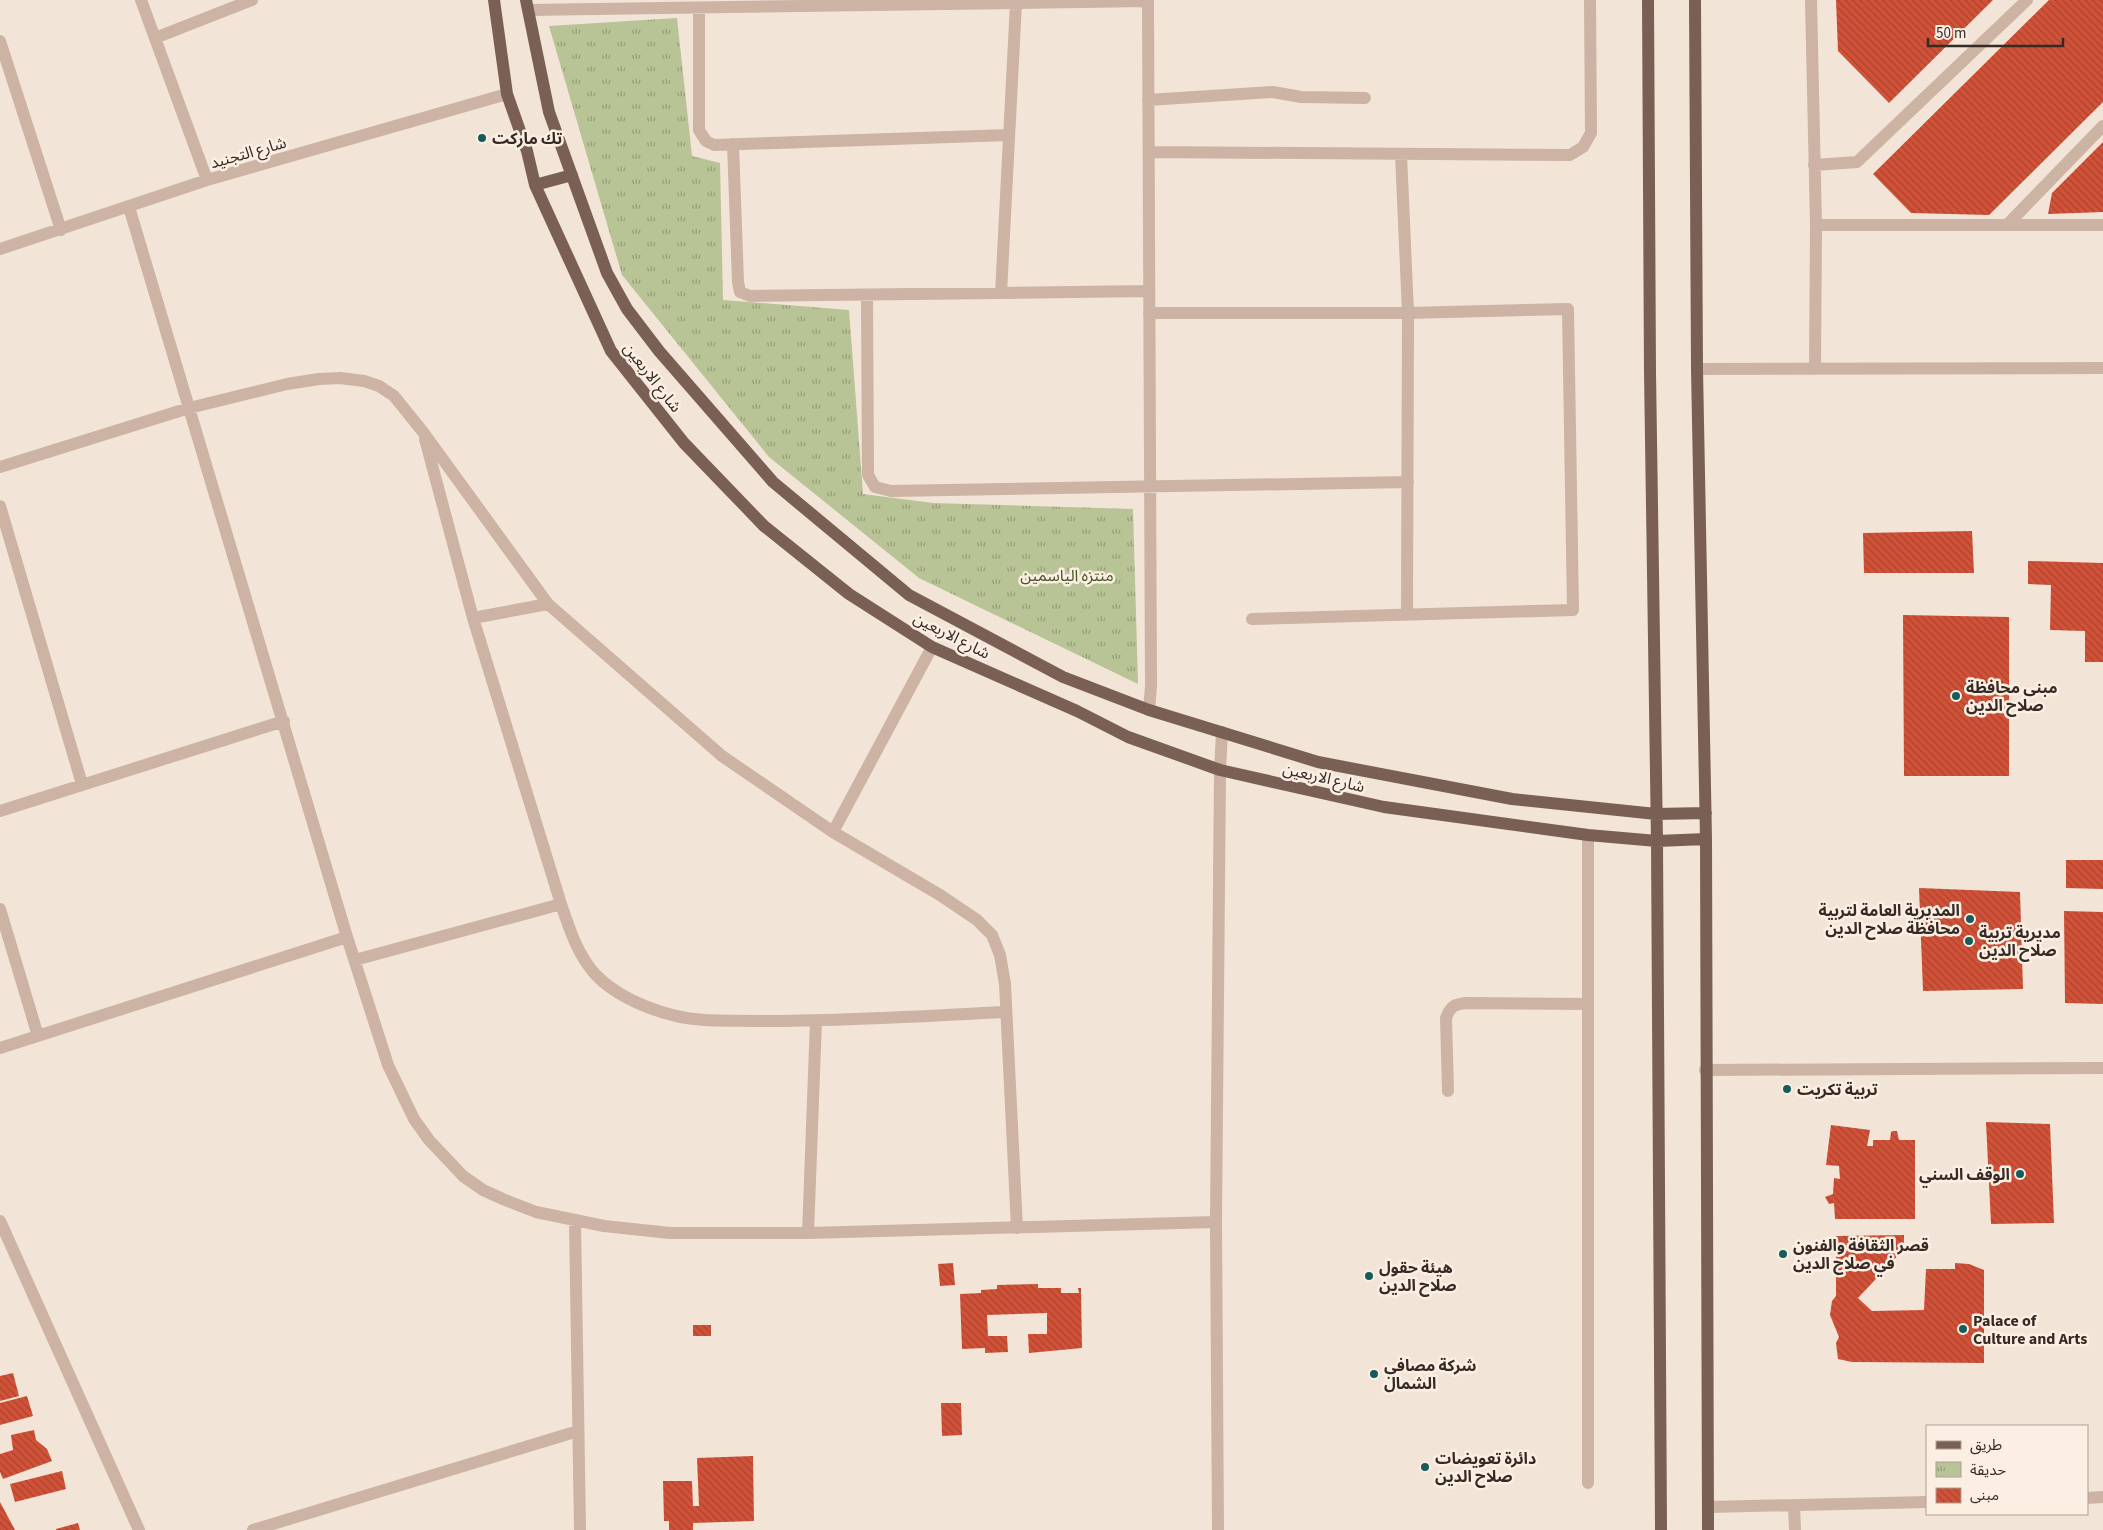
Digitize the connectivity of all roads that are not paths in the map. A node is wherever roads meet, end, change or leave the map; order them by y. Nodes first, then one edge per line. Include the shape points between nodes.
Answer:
1 (141, 0) edge
2 (252, 0) edge
3 (494, 0) edge
4 (1148, 0) edge
5 (1590, 0) edge
6 (1648, 0) edge
7 (1695, 0) edge
8 (1811, 0) edge
9 (2026, 0) edge
10 (821, 3) edge
11 (1016, 3) junction
12 (527, 5) edge
13 (699, 8) junction
14 (155, 38) junction
15 (0, 41) edge
16 (3, 61) edge
17 (507, 94) junction
18 (1365, 98) dead end
19 (1148, 100) junction
20 (2103, 126) edge
21 (1008, 135) junction
22 (733, 144) junction
23 (1149, 152) junction
24 (1401, 154) junction
25 (1814, 165) junction
26 (572, 175) junction
27 (207, 180) junction
28 (535, 185) junction
29 (129, 207) junction
30 (2007, 225) junction
31 (2103, 225) edge
32 (1816, 226) junction
33 (61, 230) junction
34 (0, 249) edge
35 (1149, 290) junction
36 (1001, 293) junction
37 (867, 295) junction
38 (1149, 313) junction
39 (1408, 313) junction
40 (2103, 368) edge
41 (1697, 369) junction
42 (1816, 369) junction
43 (189, 408) junction
44 (423, 432) junction
45 (0, 467) edge
46 (1408, 482) junction
47 (1150, 487) junction
48 (0, 506) edge
49 (548, 604) junction
50 (1407, 614) junction
51 (473, 618) junction
52 (1252, 619) dead end
53 (932, 647) junction
54 (1149, 710) junction
55 (284, 721) junction
56 (1222, 732) junction
57 (1220, 770) junction
58 (82, 784) junction
59 (0, 811) edge
60 (1706, 813) junction
61 (1656, 814) junction
62 (833, 832) junction
63 (1588, 835) junction
64 (1706, 839) junction
65 (1657, 841) junction
66 (561, 904) junction
67 (0, 909) edge
68 (348, 937) junction
69 (355, 960) junction
70 (1588, 1004) junction
71 (1005, 1012) junction
72 (816, 1021) junction
73 (38, 1036) junction
74 (0, 1048) edge
75 (2103, 1068) edge
76 (1705, 1070) junction
77 (1448, 1091) dead end
78 (0, 1221) edge
79 (575, 1221) junction
80 (1216, 1222) junction
81 (1017, 1228) junction
82 (808, 1233) junction
83 (4, 1238) edge
84 (578, 1431) junction
85 (1588, 1483) dead end
86 (2103, 1497) edge
87 (2088, 1498) edge
88 (1926, 1502) edge
89 (1794, 1505) junction
90 (1708, 1507) junction
91 (140, 1530) edge
92 (252, 1530) edge
93 (580, 1530) edge
94 (1218, 1530) edge
95 (1661, 1530) edge
96 (1708, 1530) edge
97 (1794, 1530) edge

1 - 14 street
2 - 14 street
3 - 17 main road, شارع الاربعين
4 - 11 street
4 - 19 street
5 - 24 street via 1591,133 1583,147 1570,155
6 - 61 main road
7 - 41 main road
8 - 25 street
9 - 25 street via 1857,162
10 - 11 street
10 - 13 street
11 - 21 street
12 - 13 street
12 - 26 main road via 549,112
13 - 22 street via 699,130 706,141 714,145
14 - 27 street
15 - 16 street
16 - 33 street
17 - 27 street, شارع التجنيد
17 - 28 main road, شارع الاربعين
18 - 19 street via 1301,97 1273,92
19 - 23 street
20 - 30 street
21 - 22 street
21 - 36 street
22 - 37 street via 740,292 750,296
23 - 24 street
23 - 35 street
24 - 39 street
25 - 32 street
26 - 28 main road
26 - 54 main road via 607,273 627,309 659,351 773,482 909,595 1063,677
27 - 29 street, شارع التجنيد
28 - 53 main road, شارع الاربعين via 612,351 684,443 764,526 849,594
29 - 33 street, شارع التجنيد
29 - 43 street
30 - 31 street
30 - 32 street
32 - 42 street
33 - 34 street, شارع التجنيد
35 - 36 street
35 - 38 street
36 - 37 street
37 - 47 street via 868,475 875,487 891,491
38 - 39 street
38 - 47 street
39 - 46 street
39 - 50 street via 1568,309 1574,610
40 - 42 street
41 - 42 street
41 - 60 main road
43 - 44 street via 287,384 348,379 379,386 394,396
43 - 45 street
43 - 55 street
44 - 49 street
44 - 51 street
46 - 47 street
46 - 50 street
47 - 54 street
48 - 58 street
49 - 51 street
49 - 62 street via 722,756
50 - 52 street
51 - 66 street
53 - 57 main road, شارع الاربعين via 1128,737
53 - 62 street
54 - 56 main road
55 - 58 street
55 - 68 street
56 - 57 street
56 - 61 main road via 1318,762 1512,799
57 - 63 main road, شارع الاربعين via 1384,807
57 - 80 street
58 - 59 street
60 - 61 main road
60 - 64 main road
61 - 65 main road
62 - 71 street via 962,909 992,935 1000,955 1005,984
63 - 65 main road, شارع الاربعين
63 - 70 street
64 - 65 main road, شارع الاربعين
64 - 76 main road
65 - 95 main road
66 - 69 street
66 - 72 street via 571,933 595,974 610,987 646,1006 666,1014 694,1018
67 - 73 street
68 - 69 street
68 - 73 street
69 - 79 street via 388,1065 414,1119 429,1140 463,1176 483,1190 536,1212
70 - 77 street via 1466,1003 1450,1008 1446,1018
70 - 85 street
71 - 72 street
71 - 81 street
72 - 82 street
73 - 74 street
75 - 76 street
76 - 90 main road
78 - 83 street
79 - 82 street via 670,1233
79 - 84 street
80 - 81 street
80 - 94 street
81 - 82 street
83 - 91 street
84 - 92 street
84 - 93 street
86 - 87 street
88 - 89 street
89 - 90 street
89 - 97 street
90 - 96 main road

